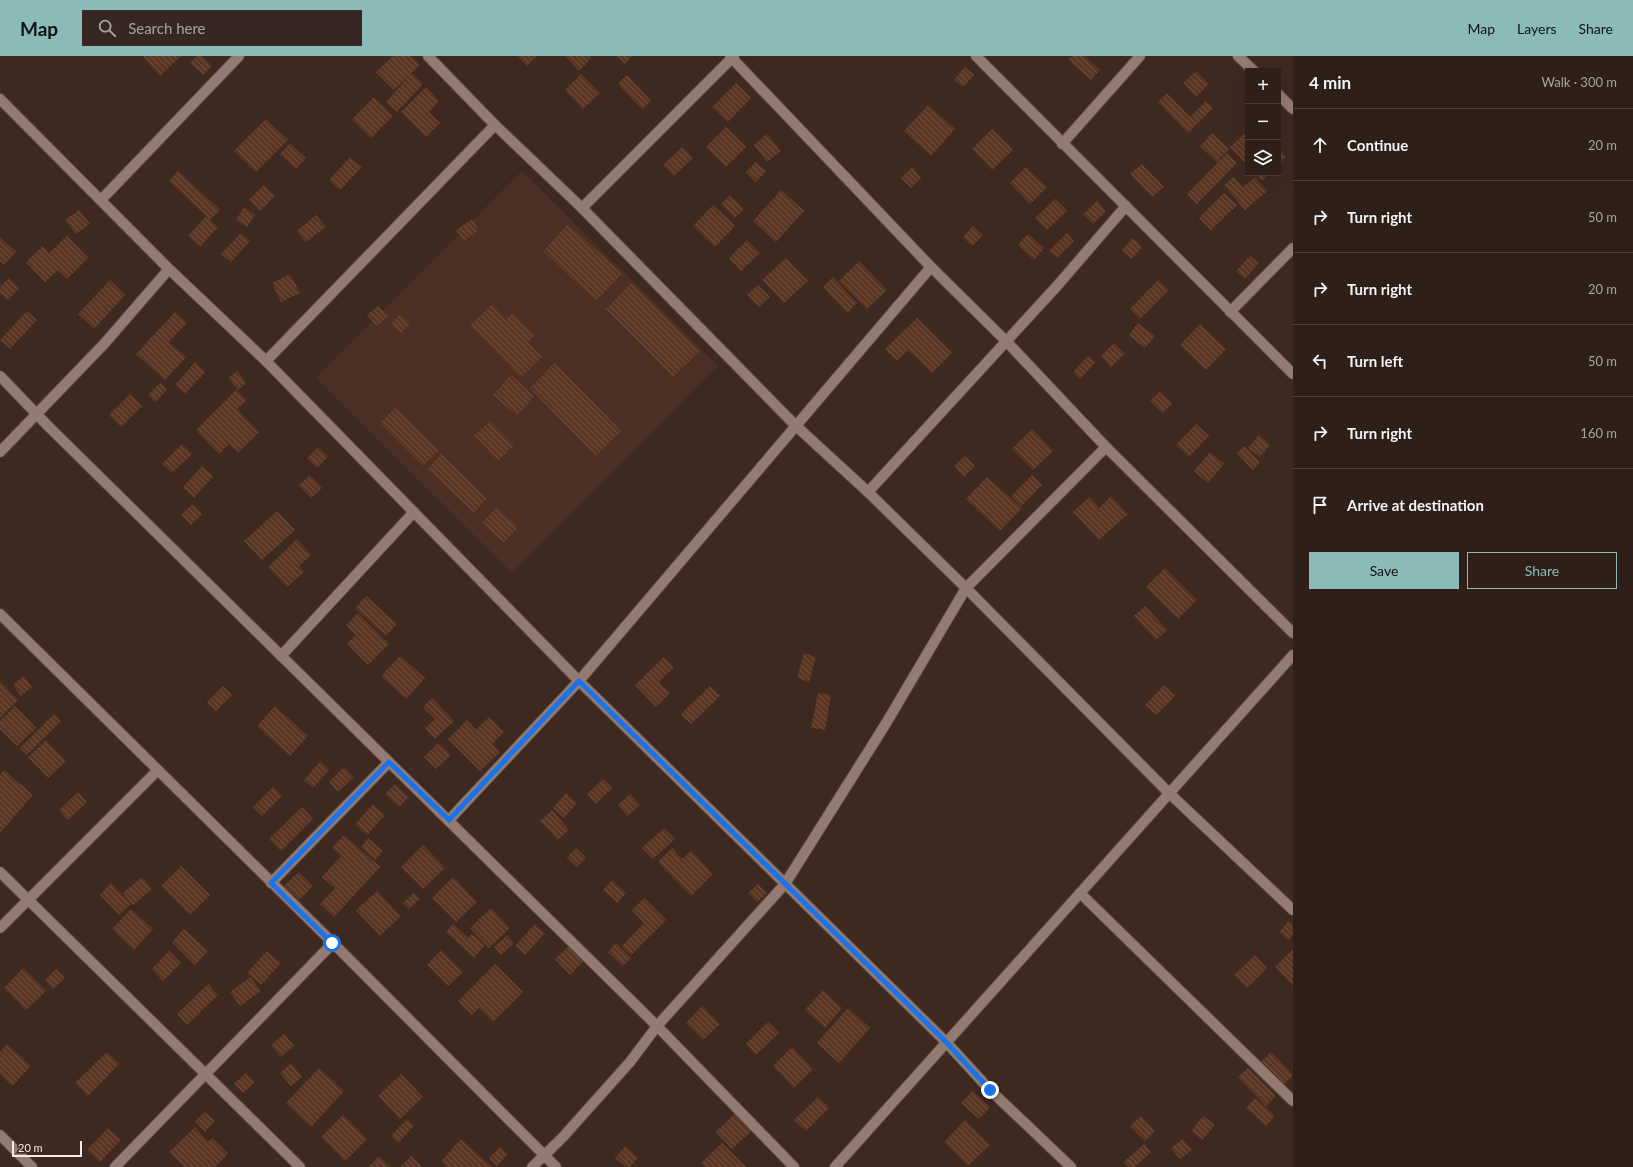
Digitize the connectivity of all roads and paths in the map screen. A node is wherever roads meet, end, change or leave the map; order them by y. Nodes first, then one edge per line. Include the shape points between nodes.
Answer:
1 (239, 56) edge
2 (428, 56) edge
3 (976, 56) edge
4 (1140, 56) edge
5 (1238, 56) edge
6 (732, 57) edge
7 (1251, 68) edge
8 (1281, 97) edge
9 (0, 99) edge
10 (1293, 109) edge
11 (495, 125) junction
12 (1062, 144) junction
13 (101, 200) junction
14 (1126, 206) junction
15 (582, 208) junction
16 (1293, 248) edge
17 (931, 267) junction
18 (169, 269) junction
19 (1230, 312) junction
20 (1006, 341) junction
21 (266, 361) junction
22 (1293, 374) edge
23 (0, 376) edge
24 (37, 414) junction
25 (795, 425) junction
26 (1106, 447) junction
27 (0, 452) edge
28 (868, 492) junction
29 (414, 512) junction
30 (966, 588) junction
31 (0, 614) edge
32 (1293, 633) edge
33 (1293, 655) edge
34 (281, 656) junction
35 (579, 681) junction
36 (389, 762) junction
37 (157, 771) junction
38 (1169, 794) junction
39 (449, 820) junction
40 (0, 872) edge
41 (271, 883) junction
42 (785, 884) junction
43 (1080, 893) junction
44 (28, 899) junction
45 (1293, 910) edge
46 (0, 928) edge
47 (332, 943) junction
48 (657, 1026) junction
49 (946, 1042) junction
50 (205, 1074) junction
51 (1293, 1101) edge
52 (2, 1140) edge
53 (544, 1156) junction
54 (32, 1167) edge
55 (115, 1167) edge
56 (300, 1167) edge
57 (532, 1167) edge
58 (556, 1167) edge
59 (794, 1167) edge
60 (835, 1167) edge
61 (1071, 1167) edge

1 - 13 street
2 - 11 street
3 - 12 street
4 - 12 street
5 - 7 street
6 - 15 street
6 - 17 street
8 - 10 street
9 - 13 street
11 - 15 street
11 - 21 street
12 - 14 street
13 - 18 street
14 - 19 street
14 - 20 street
15 - 25 street
16 - 19 street
17 - 20 street
17 - 25 street
18 - 21 street
18 - 24 street via 104,344
19 - 22 street
20 - 26 street
20 - 28 street
21 - 29 street
23 - 24 street
24 - 27 street
24 - 34 street
25 - 28 street
25 - 35 street
26 - 30 street
26 - 32 street
28 - 30 street
29 - 34 street
29 - 35 street
30 - 38 street
30 - 42 street
31 - 37 street
33 - 38 street
34 - 36 street
35 - 39 street
35 - 42 street
36 - 39 street
36 - 41 street
37 - 41 street
37 - 44 street
38 - 43 street
38 - 45 street
39 - 48 street
40 - 44 street
41 - 47 street
42 - 48 street
42 - 49 street
43 - 49 street
43 - 51 street
44 - 46 street
44 - 50 street
47 - 50 street
47 - 53 street
48 - 53 street via 630,1062
48 - 59 street
49 - 60 street
49 - 61 street via 990,1090
50 - 55 street
50 - 56 street
52 - 54 street
53 - 57 street
53 - 58 street

